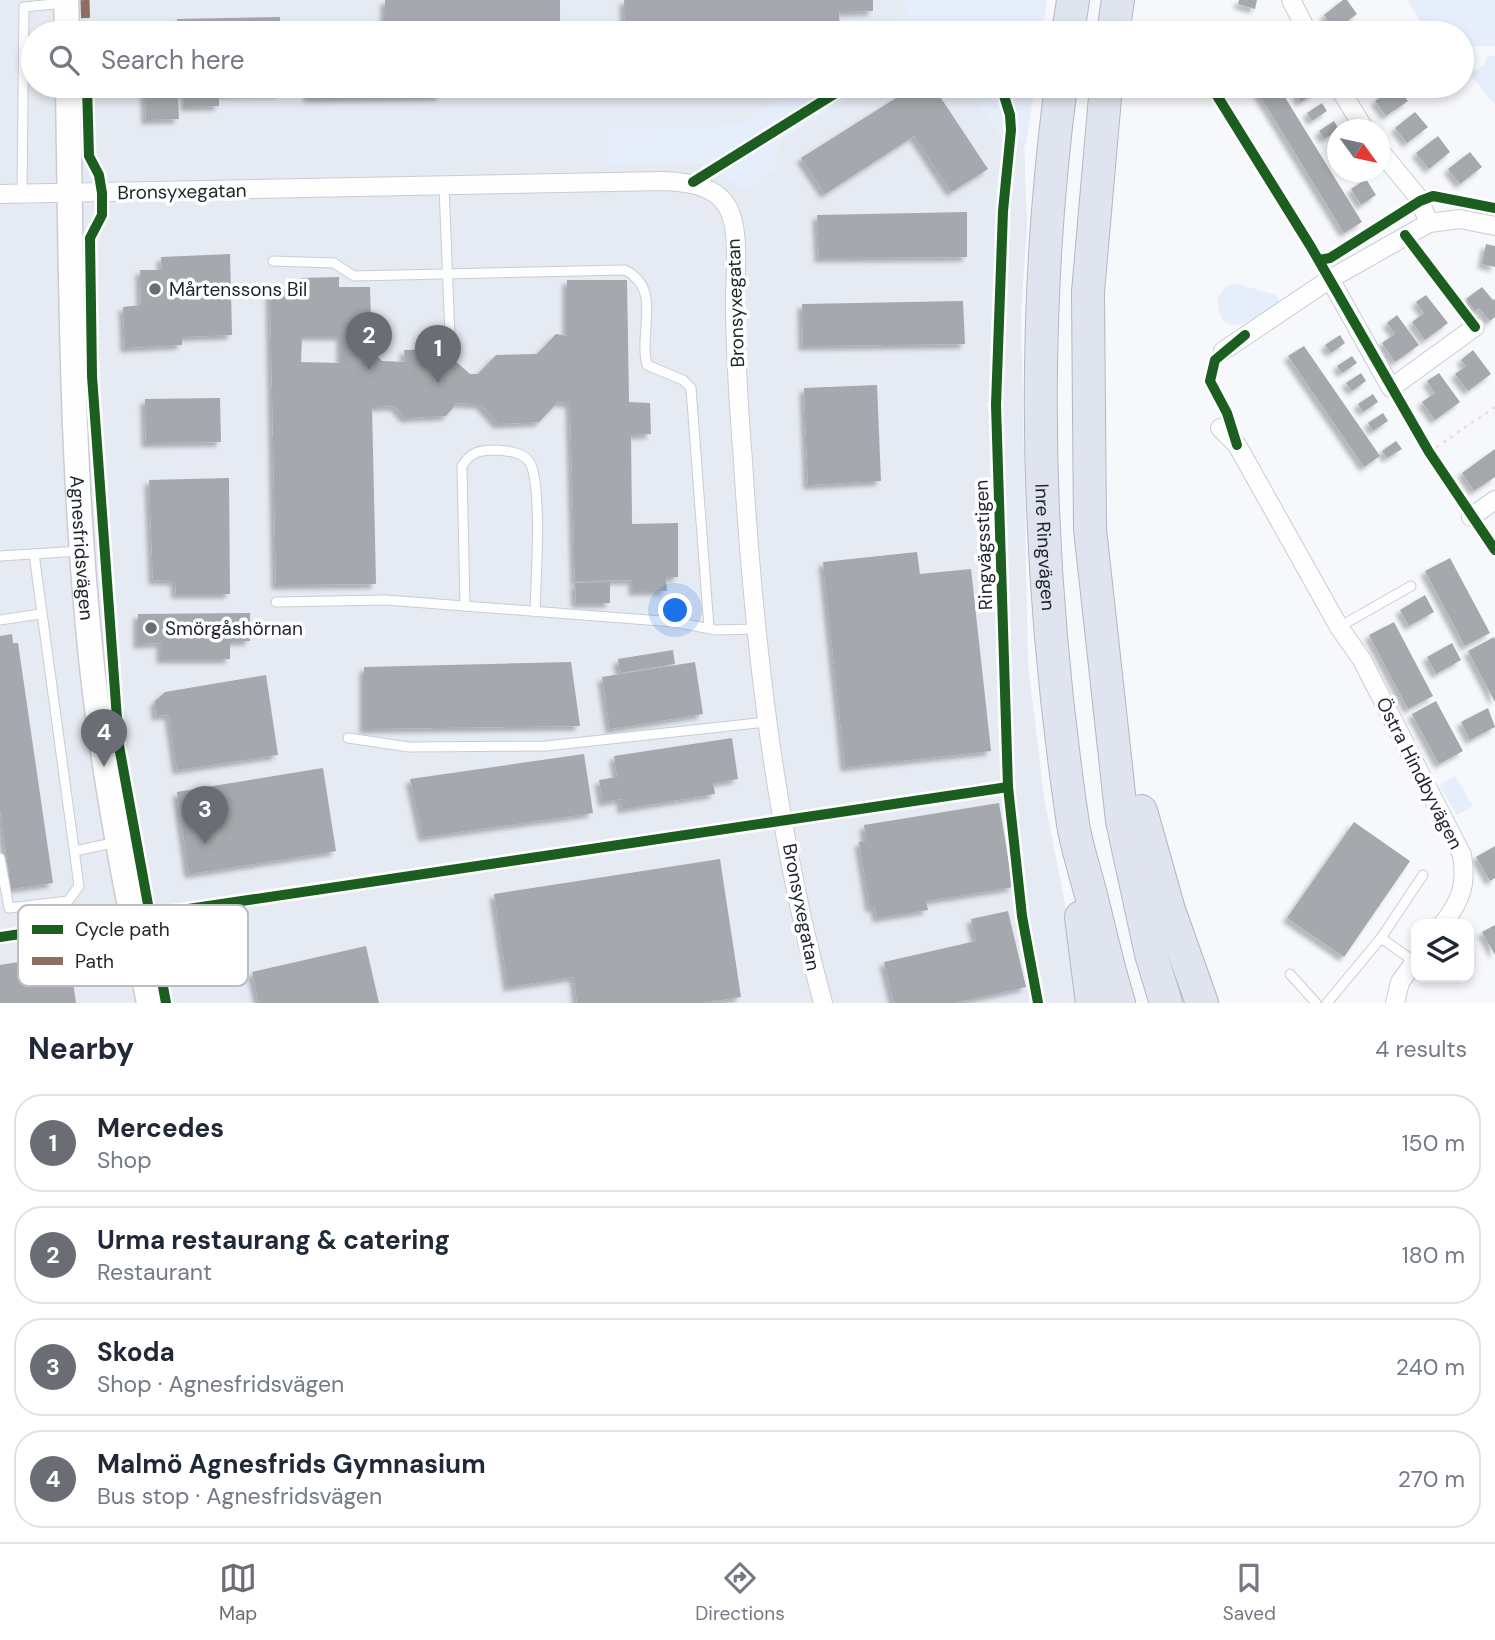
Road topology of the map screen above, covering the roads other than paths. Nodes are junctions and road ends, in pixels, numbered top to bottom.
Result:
1 (1073, 0) edge
2 (1118, 0) edge
3 (1291, 0) edge
4 (66, 1) edge
5 (24, 21) edge
6 (67, 21) edge
7 (1070, 21) edge
8 (1115, 21) edge
9 (1302, 21) edge
10 (23, 98) edge
11 (68, 98) edge
12 (1060, 98) edge
13 (1105, 98) edge
14 (1345, 98) edge
15 (1358, 119) edge
16 (1390, 163) edge
17 (444, 186) junction
18 (0, 194) edge
19 (22, 194) junction
20 (70, 194) junction
21 (1429, 223) junction
22 (1495, 226) edge
23 (273, 261) dead end
24 (447, 273) junction
25 (1330, 279) junction
26 (1475, 327) dead end
27 (450, 336) dead end
28 (1223, 351) dead end
29 (1220, 428) dead end
30 (1495, 500) edge
31 (1471, 517) dead end
32 (82, 551) junction
33 (34, 554) junction
34 (0, 556) edge
35 (1411, 586) dead end
36 (276, 602) dead end
37 (465, 606) junction
38 (535, 612) junction
39 (40, 614) junction
40 (0, 620) edge
41 (1339, 627) junction
42 (709, 628) junction
43 (755, 629) junction
44 (1107, 683) junction
45 (767, 722) junction
46 (348, 738) dead end
47 (1073, 825) junction
48 (117, 842) junction
49 (75, 851) junction
50 (0, 858) edge
51 (1423, 875) dead end
52 (34, 905) edge
53 (130, 905) edge
54 (18, 907) edge
55 (1447, 919) edge
56 (1381, 938) junction
57 (1411, 958) edge
58 (1411, 966) edge
59 (1290, 974) dead end
60 (823, 1003) edge
61 (1092, 1003) edge
62 (1119, 1003) edge
63 (1166, 1003) edge
64 (1202, 1003) edge
65 (1316, 1003) edge
66 (1328, 1003) edge
67 (1395, 1003) edge

1 - 7 highway
2 - 8 highway
3 - 9 street
4 - 5 lane
4 - 6 main road
10 - 19 lane
11 - 20 main road, Agnesfridsvägen
12 - 47 highway, Inre Ringvägen
13 - 44 highway
14 - 15 street
16 - 21 street
17 - 20 street, Bronsyxegatan
17 - 24 lane
17 - 43 street, Bronsyxegatan
18 - 19 street, Bronsyxegatan
19 - 20 street, Bronsyxegatan
20 - 32 main road, Agnesfridsvägen
21 - 22 street
21 - 25 street
23 - 24 lane
24 - 27 lane
24 - 42 lane
25 - 26 street
25 - 28 street
29 - 41 street, Östra Hindbyvägen
30 - 31 street
32 - 33 lane
32 - 48 main road, Agnesfridsvägen
33 - 34 lane
33 - 39 lane
35 - 41 lane
36 - 37 lane
37 - 38 lane
37 - 38 lane
38 - 42 lane
39 - 40 lane
39 - 49 lane
41 - 55 street, Östra Hindbyvägen
42 - 43 lane
43 - 45 street, Bronsyxegatan
44 - 63 highway
44 - 64 highway
45 - 46 lane
45 - 60 street, Bronsyxegatan
47 - 61 highway
47 - 62 highway, Inre Ringvägen
48 - 49 lane
48 - 53 main road, Agnesfridsvägen
49 - 52 lane
50 - 54 lane
51 - 56 lane
56 - 57 lane
56 - 66 lane
58 - 67 street
59 - 65 lane

